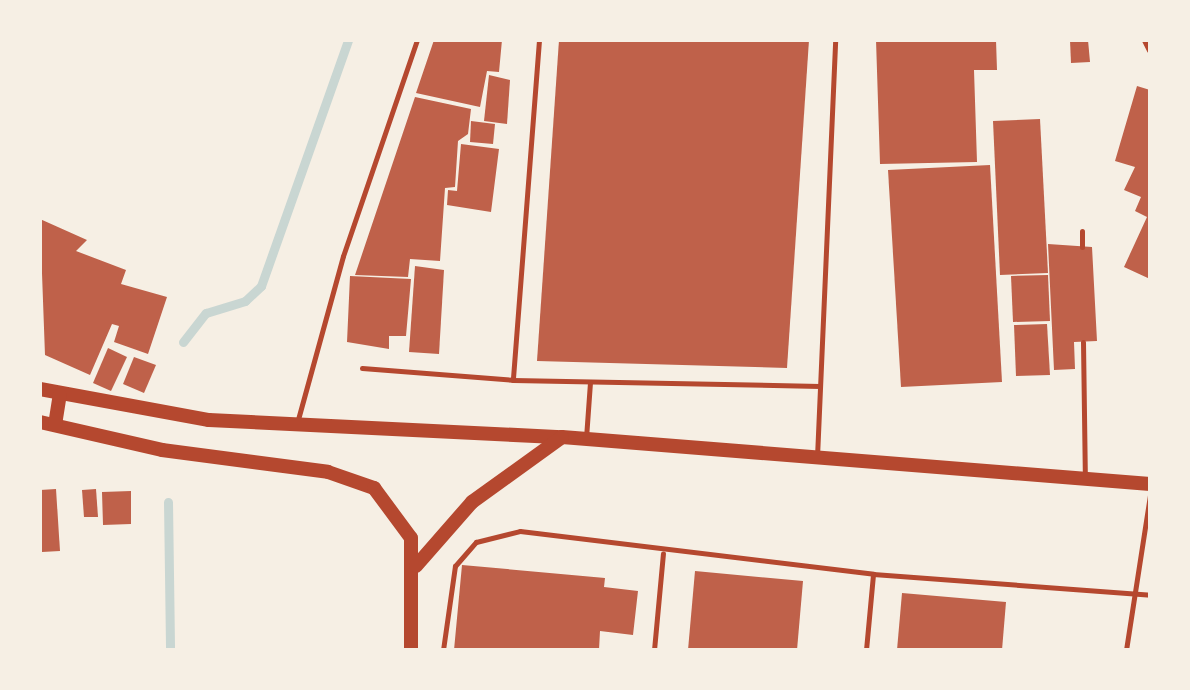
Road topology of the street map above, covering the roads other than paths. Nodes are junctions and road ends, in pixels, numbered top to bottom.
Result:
1 (417, 40) edge
2 (539, 40) edge
3 (835, 40) edge
4 (1144, 40) edge
5 (1150, 50) edge
6 (1082, 231) dead end
7 (1082, 247) dead end
8 (1083, 342) dead end
9 (362, 368) dead end
10 (513, 380) junction
11 (590, 382) junction
12 (820, 386) junction
13 (40, 389) edge
14 (60, 395) junction
15 (48, 424) edge
16 (296, 426) junction
17 (562, 438) junction
18 (586, 440) junction
19 (817, 460) junction
20 (1085, 482) junction
21 (1150, 484) edge
22 (1150, 495) edge
23 (663, 553) junction
24 (415, 566) junction
25 (873, 574) junction
26 (1132, 595) junction
27 (1150, 595) edge
28 (411, 650) edge
29 (443, 650) edge
30 (654, 650) edge
31 (866, 650) edge
32 (1126, 650) edge

1 - 16 lane
2 - 10 lane
3 - 12 lane
4 - 5 street
6 - 7 lane
8 - 20 lane
9 - 10 lane
10 - 11 lane
11 - 12 lane
11 - 18 lane
12 - 19 lane
13 - 14 main road
14 - 15 main road
14 - 16 main road
15 - 24 main road
16 - 17 main road
17 - 18 main road
17 - 24 main road
18 - 19 main road
19 - 20 main road
20 - 21 main road
22 - 26 lane
23 - 25 lane
23 - 29 lane
23 - 30 lane
24 - 28 main road
25 - 26 lane
25 - 31 lane
26 - 27 lane
26 - 32 lane

